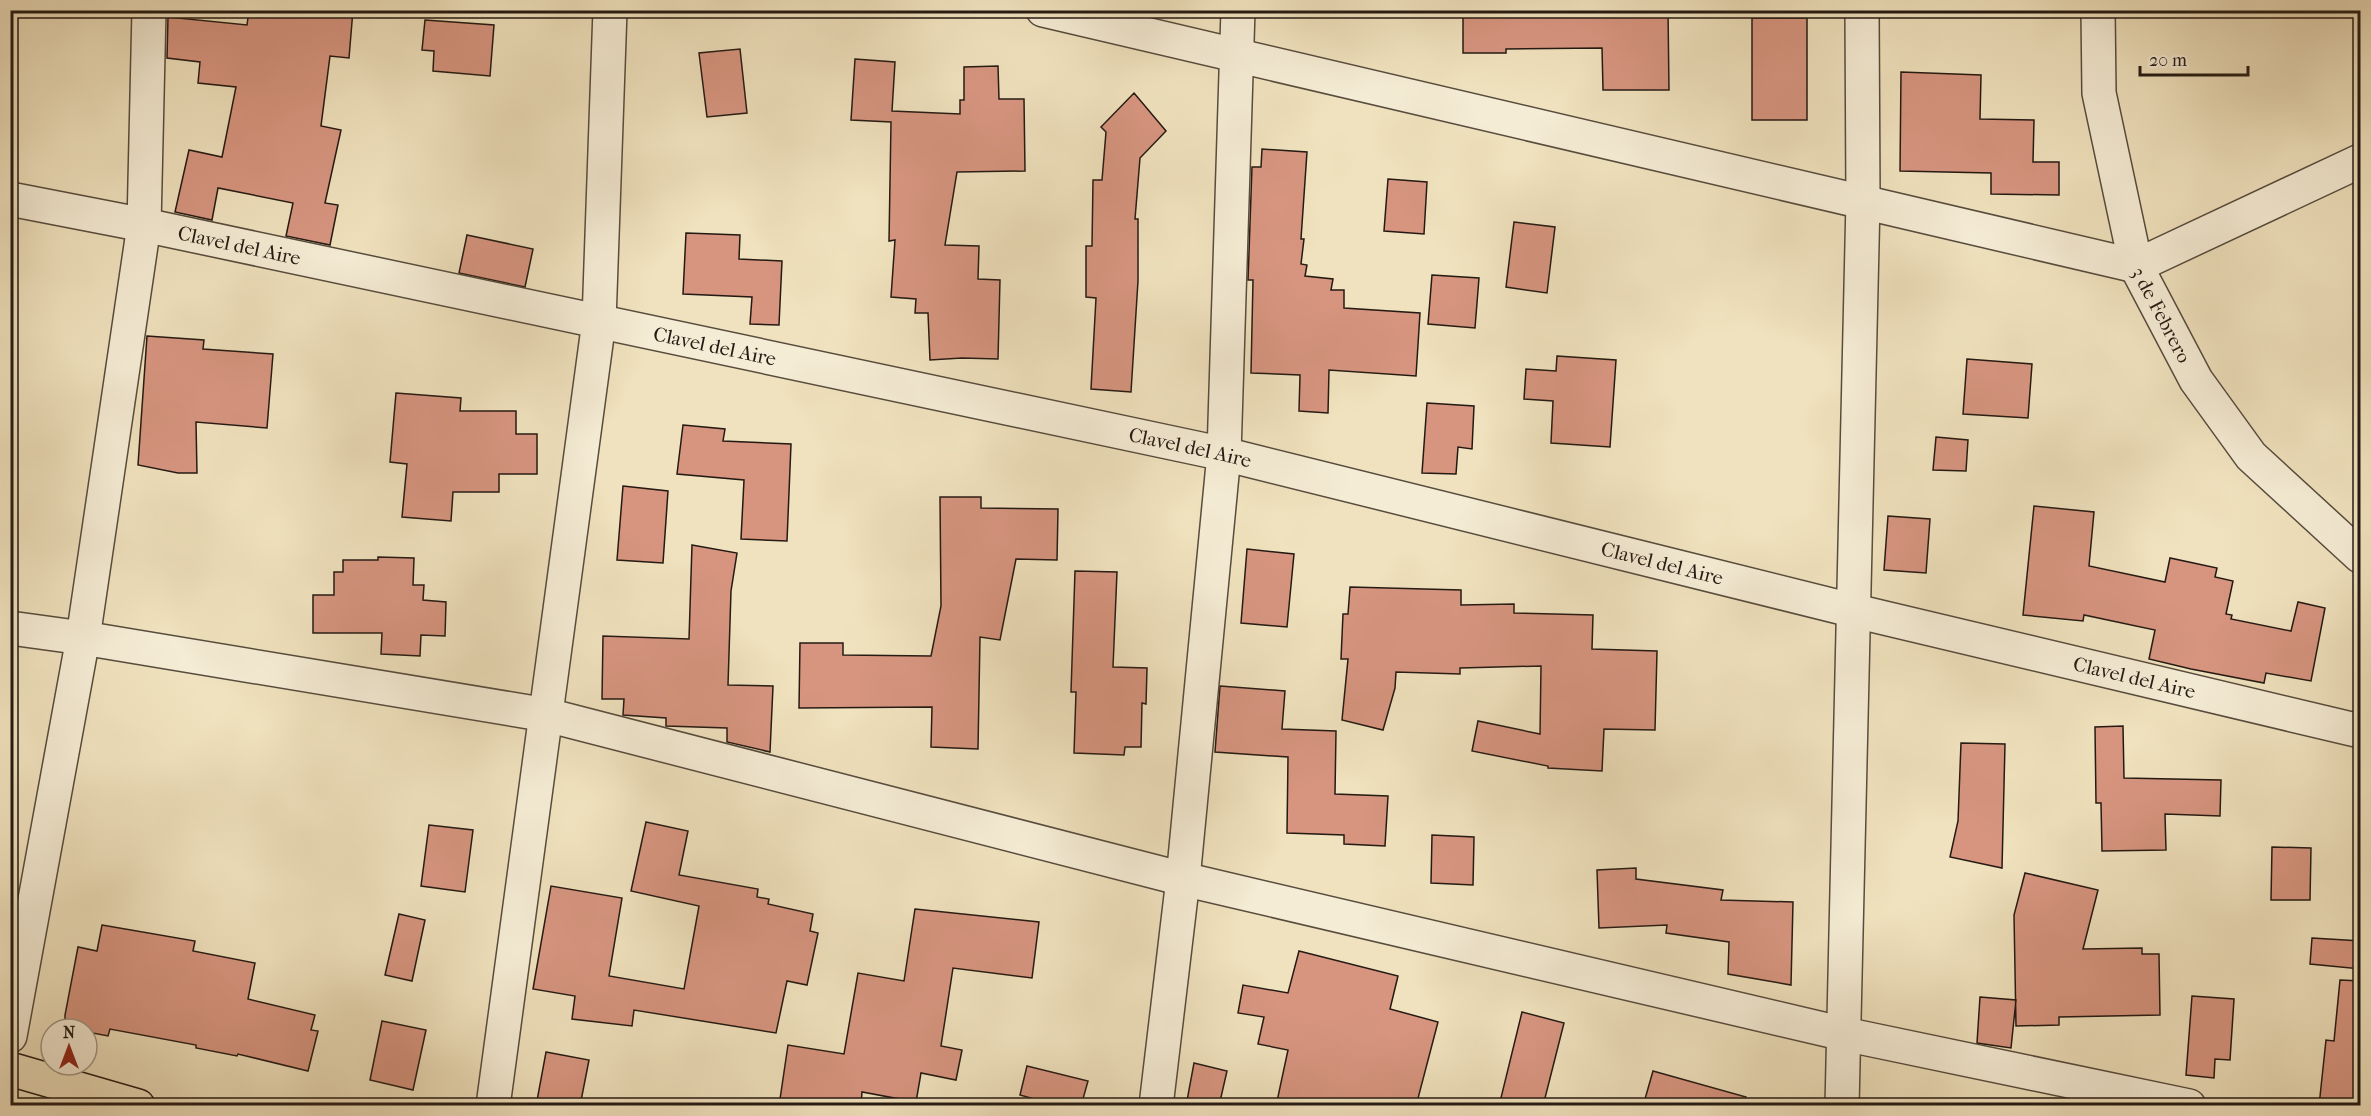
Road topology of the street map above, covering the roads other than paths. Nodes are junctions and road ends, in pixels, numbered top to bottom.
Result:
1 (149, 10) edge
2 (610, 10) edge
3 (1043, 10) edge
4 (1238, 10) edge
5 (1862, 10) edge
6 (2098, 10) edge
7 (1237, 57) junction
8 (2361, 160) edge
9 (10, 200) edge
10 (1863, 201) junction
11 (144, 225) junction
12 (2136, 266) junction
13 (599, 321) junction
14 (1224, 454) junction
15 (2361, 556) edge
16 (1855, 610) junction
17 (10, 628) edge
18 (83, 638) junction
19 (547, 715) junction
20 (2361, 731) edge
21 (1183, 879) junction
22 (1844, 1034) junction
23 (10, 1036) edge
24 (10, 1069) edge
25 (138, 1106) edge
26 (493, 1106) edge
27 (1156, 1106) edge
28 (1842, 1106) edge
29 (2189, 1106) edge

1 - 11 street
2 - 13 street
3 - 7 street
4 - 7 street
5 - 10 street
6 - 12 street, 3 de Febrero
7 - 10 street
7 - 14 street
8 - 12 street
9 - 11 street, Clavel del Aire
10 - 12 street
10 - 16 street
11 - 13 street, Clavel del Aire
11 - 18 street
12 - 15 street, 3 de Febrero
13 - 14 street, Clavel del Aire
13 - 19 street
14 - 16 street, Clavel del Aire
14 - 21 street
16 - 20 street, Clavel del Aire
16 - 22 street
17 - 18 street
18 - 19 street
18 - 23 street
19 - 21 street
19 - 26 street
21 - 22 street
21 - 27 street
22 - 28 street
22 - 29 street
24 - 25 main road

